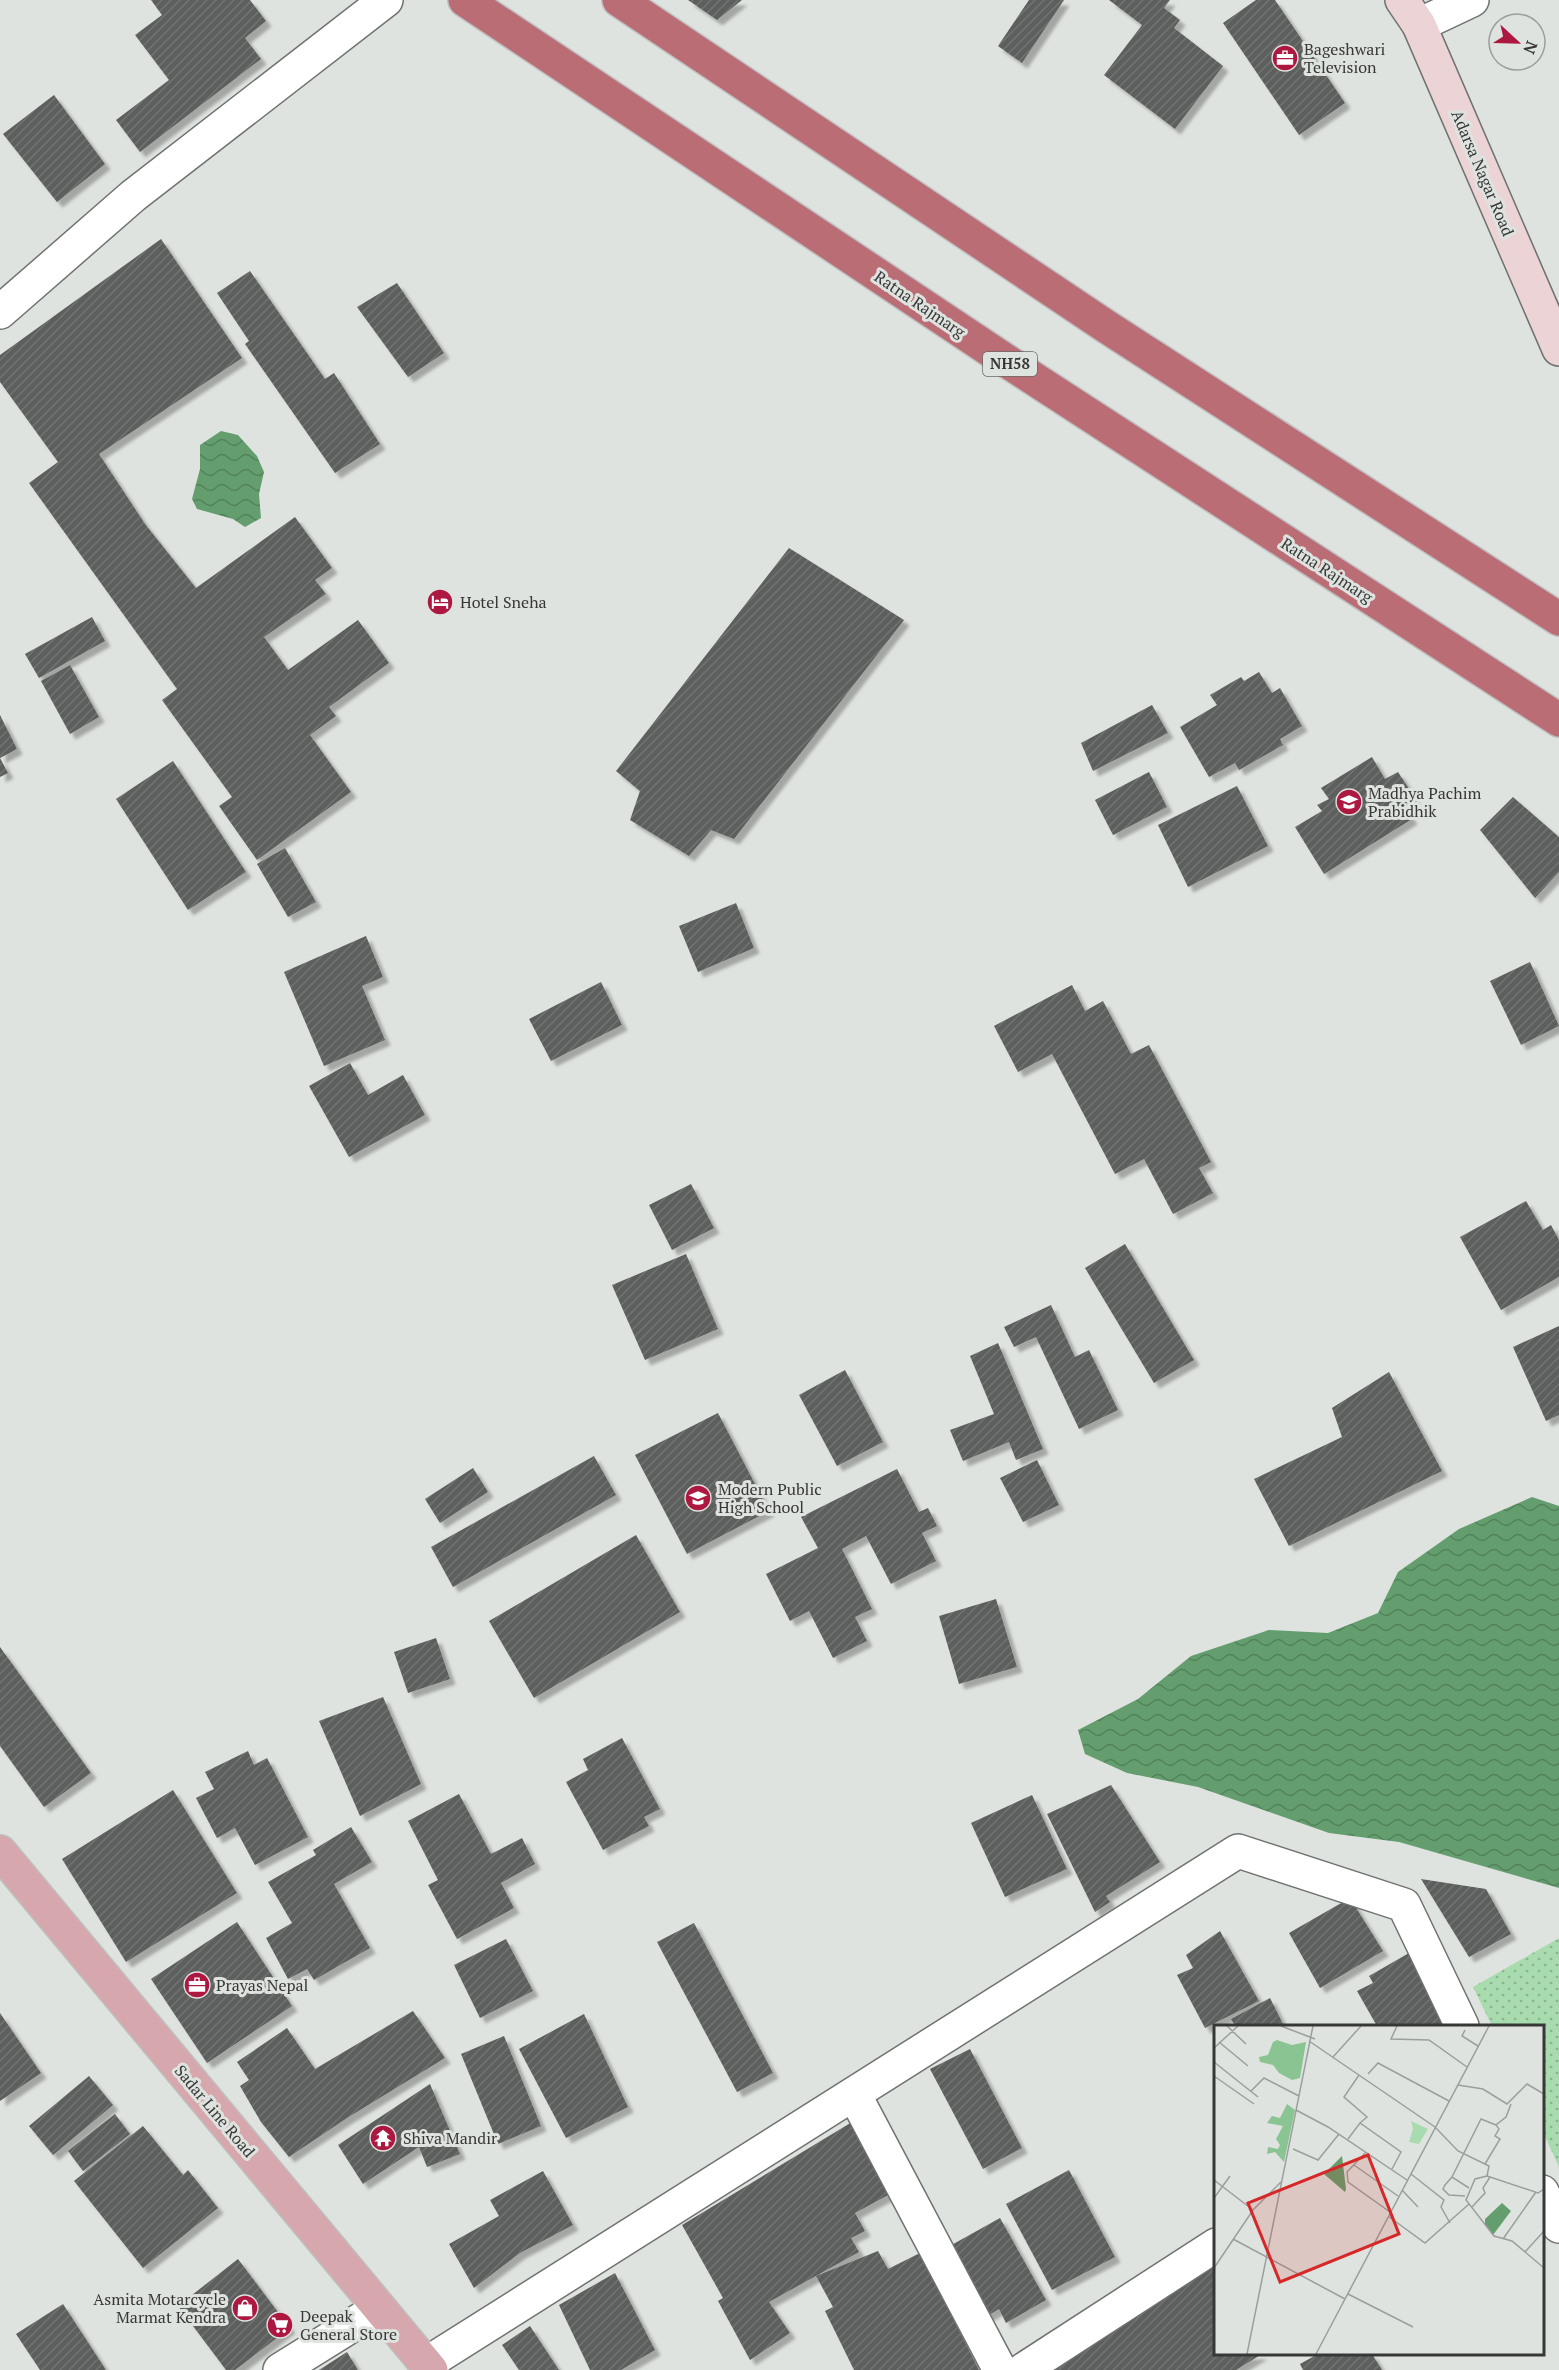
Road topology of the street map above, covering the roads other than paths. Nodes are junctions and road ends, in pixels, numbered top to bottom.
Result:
1 (386, 0) edge
2 (465, 0) edge
3 (619, 0) edge
4 (1472, 0) edge
5 (1411, 13) edge
6 (0, 312) edge
7 (1559, 349) edge
8 (1559, 619) edge
9 (1559, 720) edge
10 (0, 1852) edge
11 (1462, 2025) edge
12 (854, 2094) junction
13 (1544, 2196) edge
14 (1559, 2226) edge
15 (1214, 2246) edge
16 (378, 2308) junction
17 (428, 2367) edge
18 (280, 2370) edge
19 (1000, 2370) edge
20 (1023, 2370) edge

1 - 6 street
2 - 9 highway, Ratna Rajmarg / NH58
3 - 8 highway
4 - 5 street
5 - 7 street, Adarsa Nagar Road
10 - 16 main road, Sadar Line Road
11 - 12 street
12 - 17 street
12 - 19 street
13 - 14 street
15 - 20 street
16 - 17 main road, Sadar Line Road
16 - 18 street

